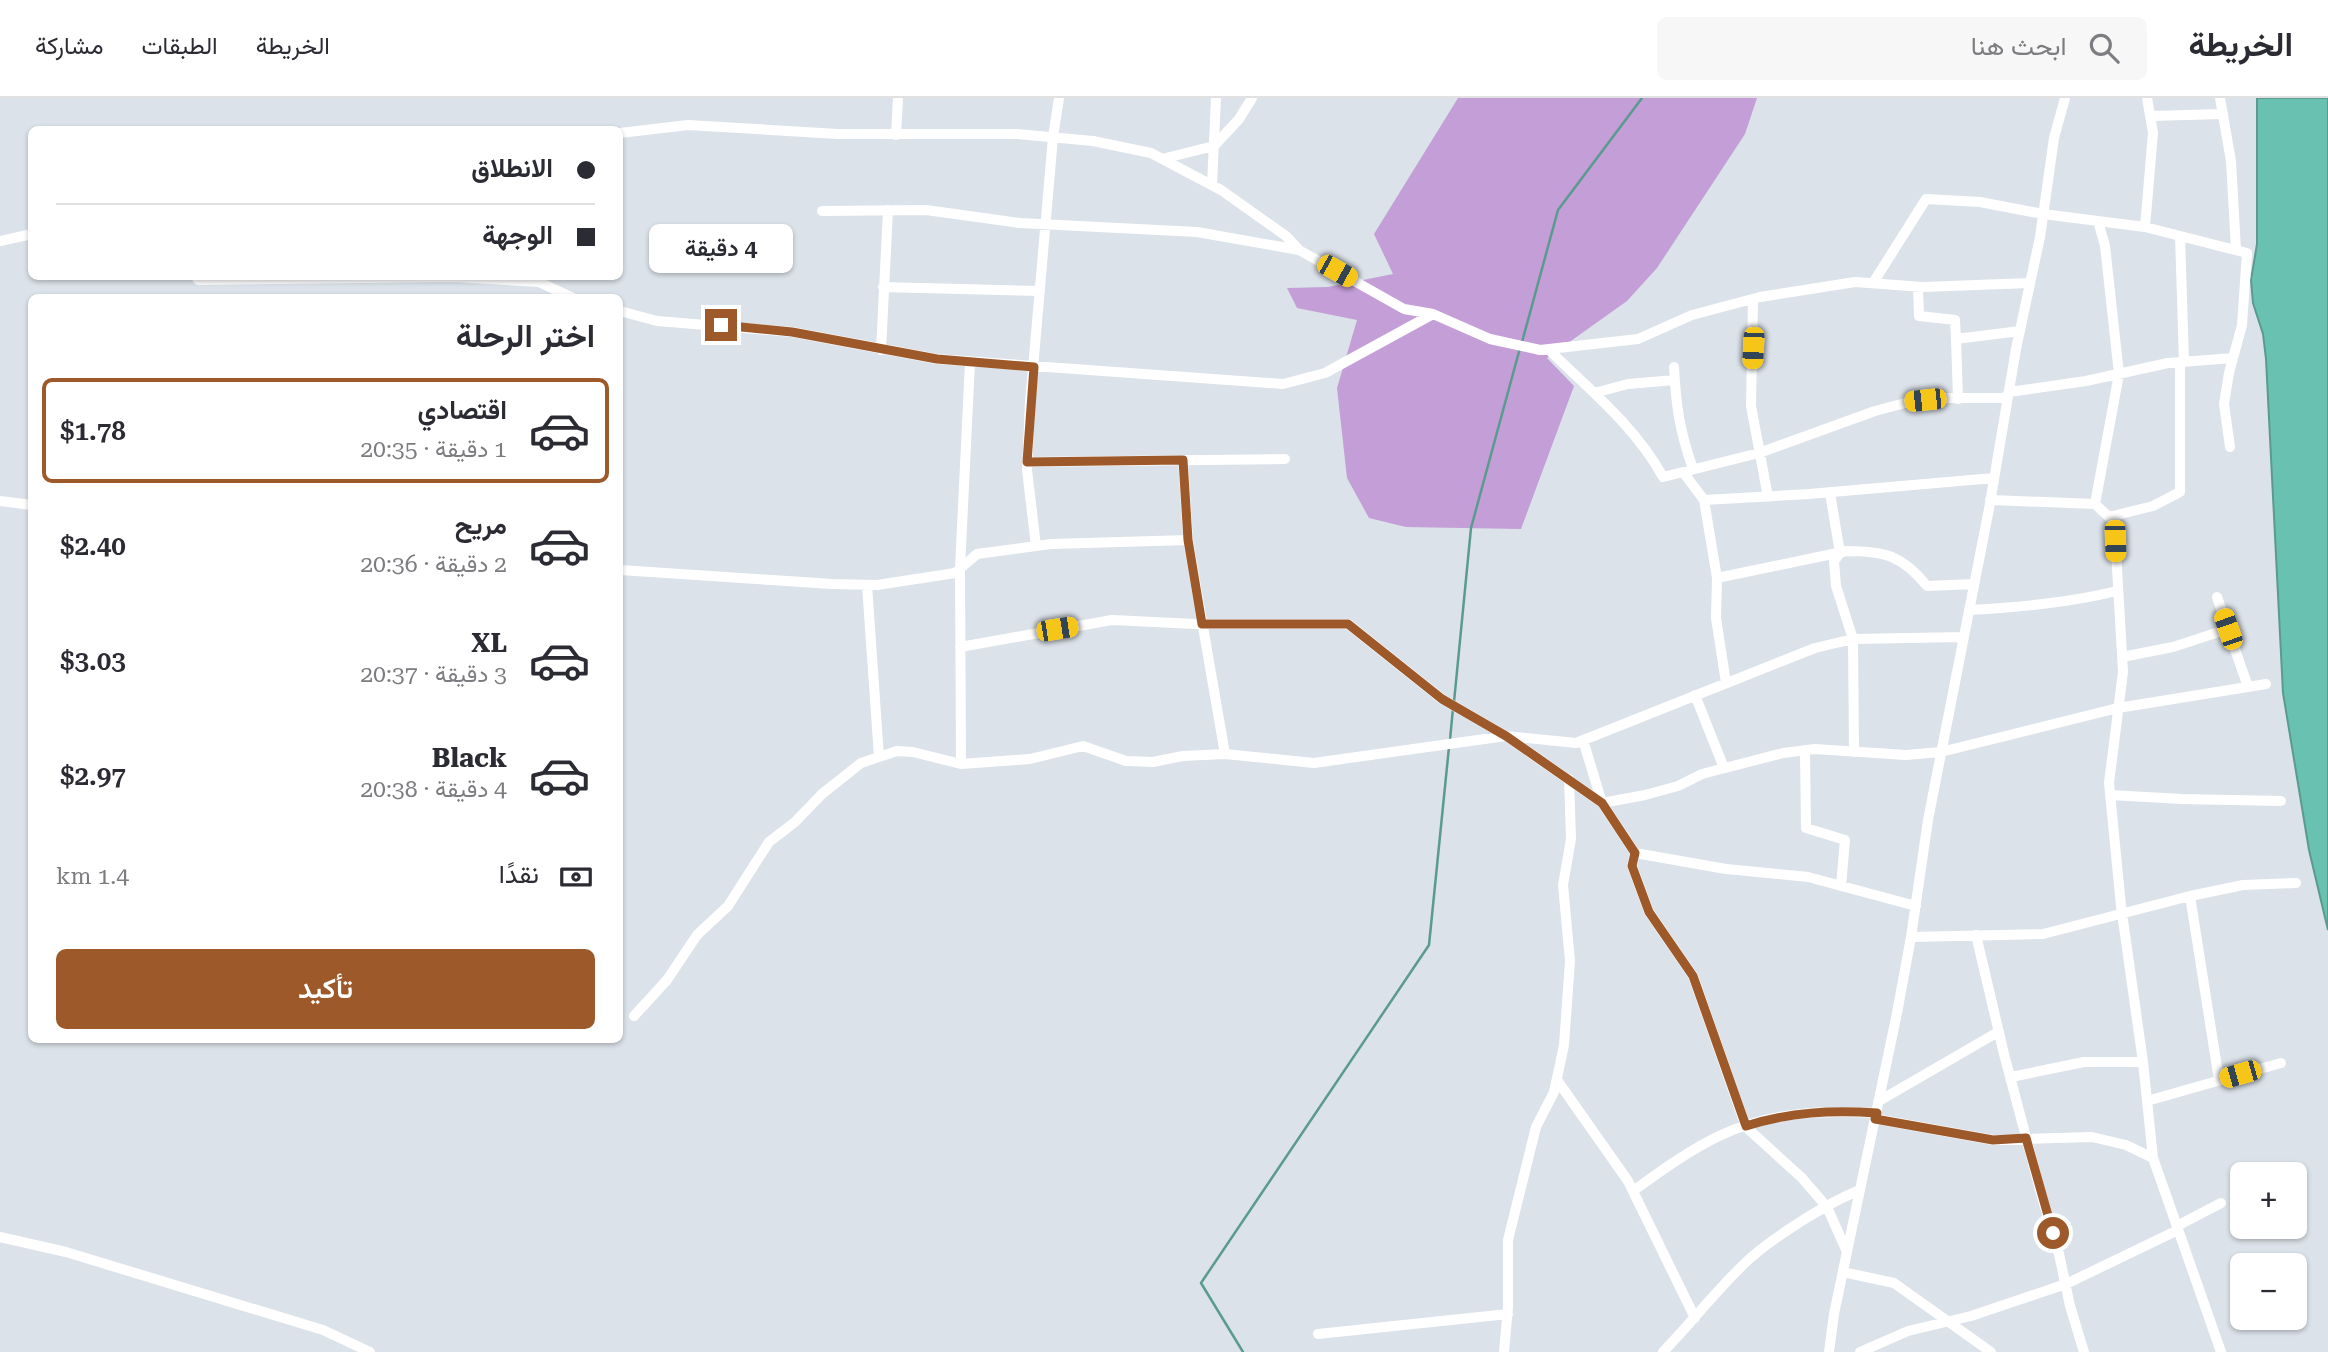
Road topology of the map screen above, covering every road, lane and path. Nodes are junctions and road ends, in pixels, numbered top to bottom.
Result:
1 (898, 98) edge
2 (1059, 98) edge
3 (1216, 98) edge
4 (1252, 98) edge
5 (2065, 98) edge
6 (2147, 98) edge
7 (2220, 98) edge
8 (2223, 114) junction
9 (2150, 116) junction
10 (623, 133) edge
11 (896, 135) junction
12 (1053, 137) junction
13 (1214, 146) junction
14 (1162, 159) junction
15 (1212, 185) junction
16 (888, 210) junction
17 (822, 211) dead end
18 (2043, 214) junction
19 (2098, 221) junction
20 (1046, 224) junction
21 (2145, 227) junction
22 (28, 235) edge
23 (2180, 236) junction
24 (0, 241) edge
25 (1298, 250) junction
26 (2236, 250) junction
27 (505, 280) edge
28 (2030, 283) junction
29 (1873, 284) junction
30 (883, 287) junction
31 (1918, 287) junction
32 (1040, 291) junction
33 (564, 294) edge
34 (1753, 299) junction
35 (623, 312) edge
36 (1433, 314) junction
37 (2020, 331) junction
38 (1956, 339) junction
39 (1548, 349) junction
40 (881, 350) junction
41 (2233, 358) junction
42 (970, 362) junction
43 (2182, 362) junction
44 (1034, 367) junction
45 (1674, 367) dead end
46 (2119, 374) junction
47 (1675, 380) junction
48 (2009, 392) junction
49 (1594, 393) junction
50 (1958, 398) junction
51 (2230, 447) dead end
52 (1759, 453) junction
53 (1285, 459) dead end
54 (1183, 460) junction
55 (1027, 462) junction
56 (1688, 471) junction
57 (1994, 478) junction
58 (1830, 492) junction
59 (1768, 497) junction
60 (1704, 499) junction
61 (1990, 500) junction
62 (0, 501) edge
63 (28, 504) edge
64 (2095, 504) junction
65 (2114, 516) junction
66 (1188, 540) junction
67 (1036, 547) junction
68 (1840, 553) junction
69 (960, 568) junction
70 (623, 570) edge
71 (1717, 578) junction
72 (1974, 584) junction
73 (867, 585) junction
74 (2117, 591) junction
75 (2217, 597) dead end
76 (1969, 610) junction
77 (1202, 624) junction
78 (2228, 629) junction
79 (1963, 637) junction
80 (1853, 639) junction
81 (960, 648) junction
82 (2122, 657) junction
83 (1726, 683) junction
84 (2266, 684) dead end
85 (2248, 687) junction
86 (1695, 695) junction
87 (2118, 708) junction
88 (1506, 736) junction
89 (1583, 740) junction
90 (1805, 751) junction
91 (1854, 752) junction
92 (1941, 752) junction
93 (1225, 754) junction
94 (879, 757) junction
95 (961, 764) junction
96 (1724, 768) junction
97 (1569, 779) junction
98 (2110, 795) junction
99 (2281, 801) dead end
100 (1602, 803) junction
101 (1635, 853) junction
102 (2296, 883) dead end
103 (1840, 886) junction
104 (2190, 896) junction
105 (1916, 906) junction
106 (2123, 914) junction
107 (1976, 935) junction
108 (1911, 937) junction
109 (634, 1016) dead end
110 (1998, 1032) junction
111 (2143, 1062) junction
112 (2281, 1063) dead end
113 (2011, 1077) junction
114 (1557, 1080) junction
115 (2219, 1080) junction
116 (1879, 1101) junction
117 (2147, 1101) junction
118 (1876, 1116) junction
119 (1746, 1126) junction
120 (2026, 1138) junction
121 (2153, 1158) junction
122 (1860, 1190) junction
123 (1633, 1191) junction
124 (2221, 1203) dead end
125 (1827, 1207) junction
126 (2177, 1228) junction
127 (0, 1237) edge
128 (1847, 1252) junction
129 (1843, 1272) junction
130 (2066, 1284) junction
131 (1507, 1314) junction
132 (1696, 1318) junction
133 (1946, 1322) junction
134 (1318, 1335) dead end
135 (370, 1352) edge
136 (1504, 1352) edge
137 (1663, 1352) edge
138 (1829, 1352) edge
139 (1860, 1352) edge
140 (1991, 1352) edge
141 (2084, 1352) edge
142 (2221, 1352) edge

1 - 11 street
2 - 12 street
3 - 13 street
4 - 13 street
5 - 18 street
6 - 9 street
7 - 8 street
8 - 9 street
8 - 26 street
9 - 21 street
10 - 11 street
11 - 12 street
12 - 14 street
12 - 20 street
13 - 14 street
13 - 15 street
14 - 15 street
15 - 25 street
16 - 17 street
16 - 20 street
16 - 30 street
18 - 19 street
18 - 28 street
18 - 29 street
19 - 21 street
19 - 46 street
20 - 25 street
20 - 32 street
21 - 23 street
22 - 24 street
23 - 26 street
23 - 43 street
25 - 36 street
26 - 41 street
27 - 33 street
28 - 31 street
28 - 37 street
29 - 31 street
29 - 34 street
30 - 32 street
30 - 40 street
31 - 38 street
32 - 44 street
34 - 39 street
34 - 52 street
35 - 40 street
36 - 39 street
36 - 44 street
37 - 38 street
37 - 48 street
38 - 50 street
39 - 49 street
40 - 42 street
41 - 43 street
41 - 51 street
42 - 44 street
42 - 69 street
43 - 46 street
43 - 65 street
44 - 55 street
45 - 47 street
46 - 48 street
46 - 64 street
47 - 49 street
47 - 56 street
48 - 50 street
48 - 57 street
49 - 56 street
50 - 52 street
52 - 56 street
52 - 59 street
53 - 54 street
54 - 55 street
54 - 66 street
55 - 67 street
56 - 60 street
57 - 58 street
57 - 61 street
58 - 59 street
58 - 68 street
59 - 60 street
60 - 71 street
61 - 64 street
61 - 72 street
62 - 63 street
64 - 65 street
65 - 74 street
66 - 67 street
66 - 77 street
67 - 69 street
68 - 71 street
68 - 72 street
68 - 80 street
69 - 73 street
69 - 81 street
70 - 73 street
71 - 83 street
72 - 76 street
73 - 94 street
74 - 76 street
74 - 82 street
75 - 78 street
76 - 79 street
77 - 81 street
77 - 88 street
77 - 93 street
78 - 82 street
78 - 85 street
79 - 80 street
79 - 92 street
80 - 83 street
80 - 91 street
81 - 95 street
82 - 87 street
83 - 86 street
84 - 85 street
85 - 87 street
86 - 89 street
86 - 96 street
87 - 92 street
87 - 98 street
88 - 89 street
88 - 93 street
88 - 97 street
89 - 100 street
90 - 91 street
90 - 96 street
90 - 103 street
91 - 92 street
92 - 105 street
93 - 95 street
94 - 95 street
94 - 109 street
96 - 100 street
97 - 100 street
97 - 114 street
98 - 99 street
98 - 106 street
100 - 101 street
101 - 103 street
101 - 119 street
102 - 104 street
103 - 105 street
104 - 106 street
104 - 115 street
105 - 108 street
106 - 107 street
106 - 111 street
107 - 108 street
107 - 110 street
108 - 116 street
110 - 113 street
110 - 116 street
111 - 113 street
111 - 117 street
112 - 115 street
113 - 120 street
114 - 123 street
114 - 131 street
115 - 117 street
116 - 118 street
117 - 121 street
118 - 119 street
118 - 120 street
118 - 122 street
119 - 123 street
119 - 125 street
120 - 121 street
120 - 130 street
121 - 126 street
122 - 125 street
122 - 128 street
123 - 132 street
124 - 126 street
125 - 128 street
125 - 132 street
126 - 130 street
126 - 142 street
127 - 135 street
128 - 129 street
129 - 133 street
129 - 138 street
130 - 133 street
130 - 141 street
131 - 134 street
131 - 136 street
132 - 137 street
133 - 139 street
133 - 140 street

